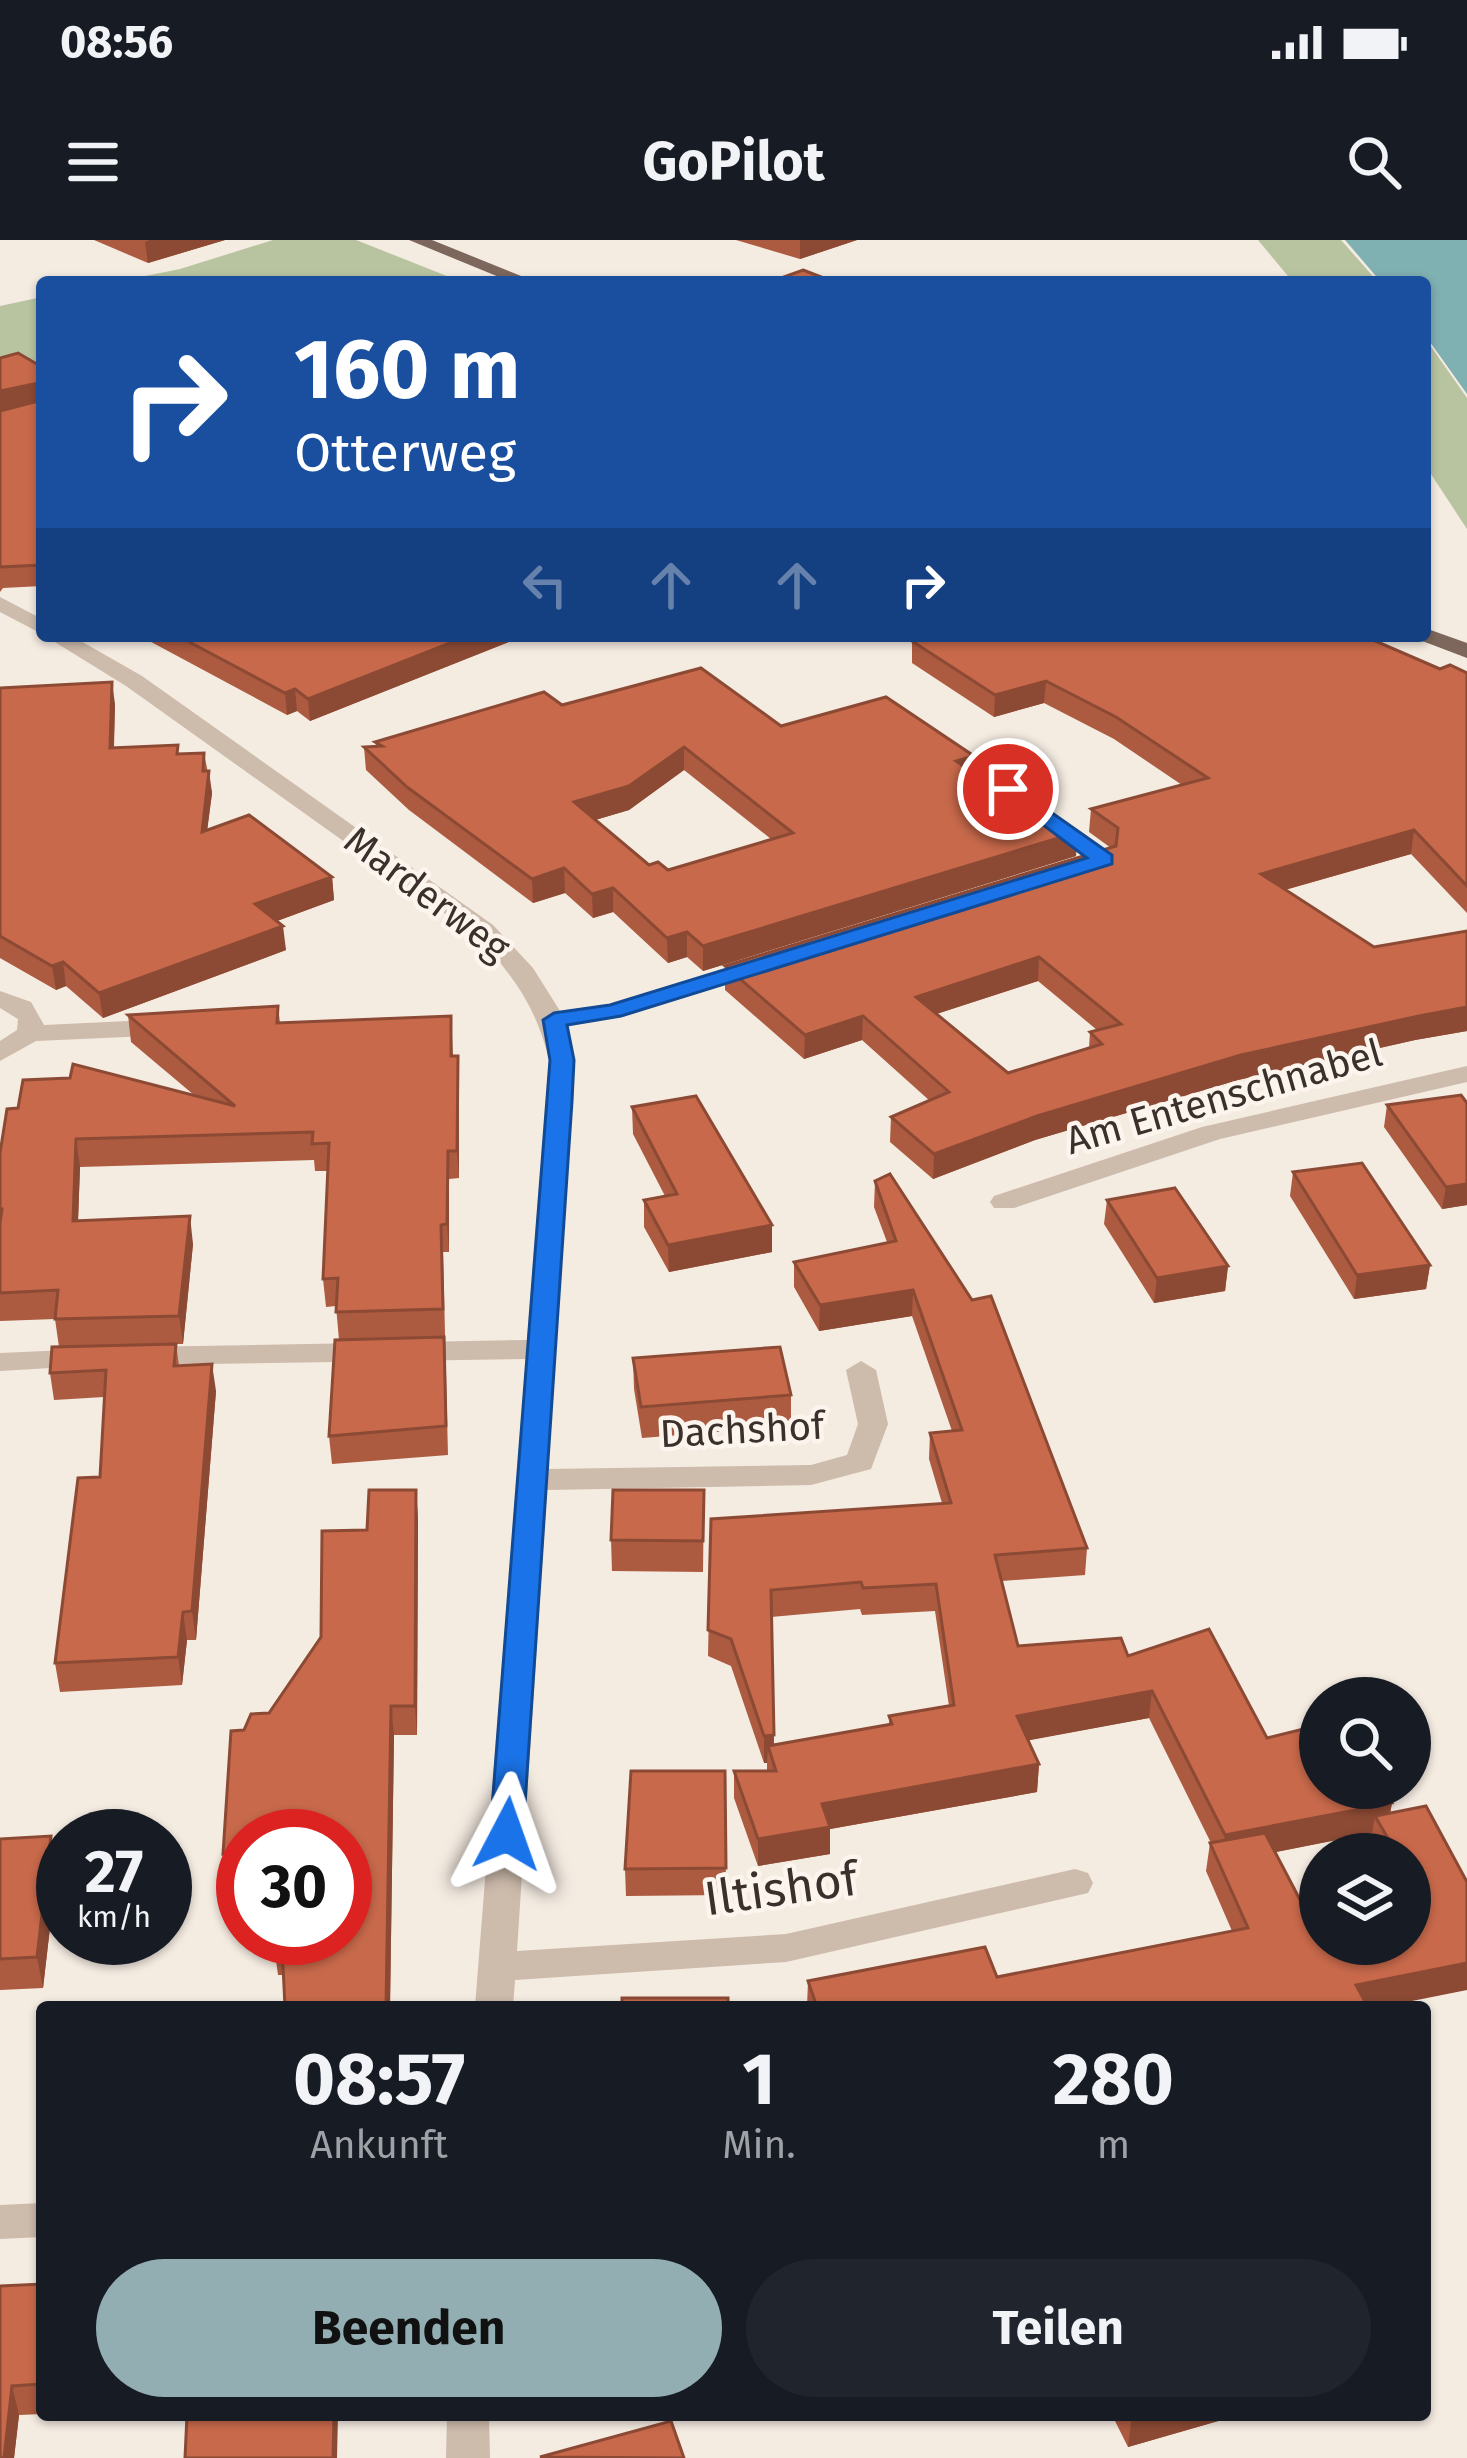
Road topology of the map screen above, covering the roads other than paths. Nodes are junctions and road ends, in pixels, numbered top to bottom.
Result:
1 (417, 240) edge
2 (511, 276) edge
3 (0, 603) edge
4 (36, 624) edge
5 (1431, 636) edge
6 (66, 642) edge
7 (1467, 651) edge
8 (976, 765) edge
9 (1059, 874) edge
10 (789, 958) edge
11 (0, 999) edge
12 (554, 1020) junction
13 (191, 1027) edge
14 (30, 1033) junction
15 (0, 1053) edge
16 (1467, 1074) edge
17 (1004, 1202) dead end
18 (543, 1349) junction
19 (0, 1363) edge
20 (861, 1370) dead end
21 (532, 1480) junction
22 (1075, 1882) dead end
23 (497, 1967) junction
24 (494, 2001) edge
25 (36, 2220) edge
26 (0, 2222) edge
27 (468, 2421) edge
28 (468, 2458) edge

1 - 2 main road
3 - 4 street
5 - 7 main road
6 - 12 street, Marderweg
8 - 9 street
10 - 12 street
11 - 14 street
12 - 18 street, Marderweg
13 - 14 street
14 - 15 street
16 - 17 street, Am Entenschnabel
18 - 19 street
18 - 21 street, Marderweg
20 - 21 street, Dachshof
21 - 23 street, Marderweg
22 - 23 street, Iltishof
23 - 24 street, Marderweg
25 - 26 street
27 - 28 street

